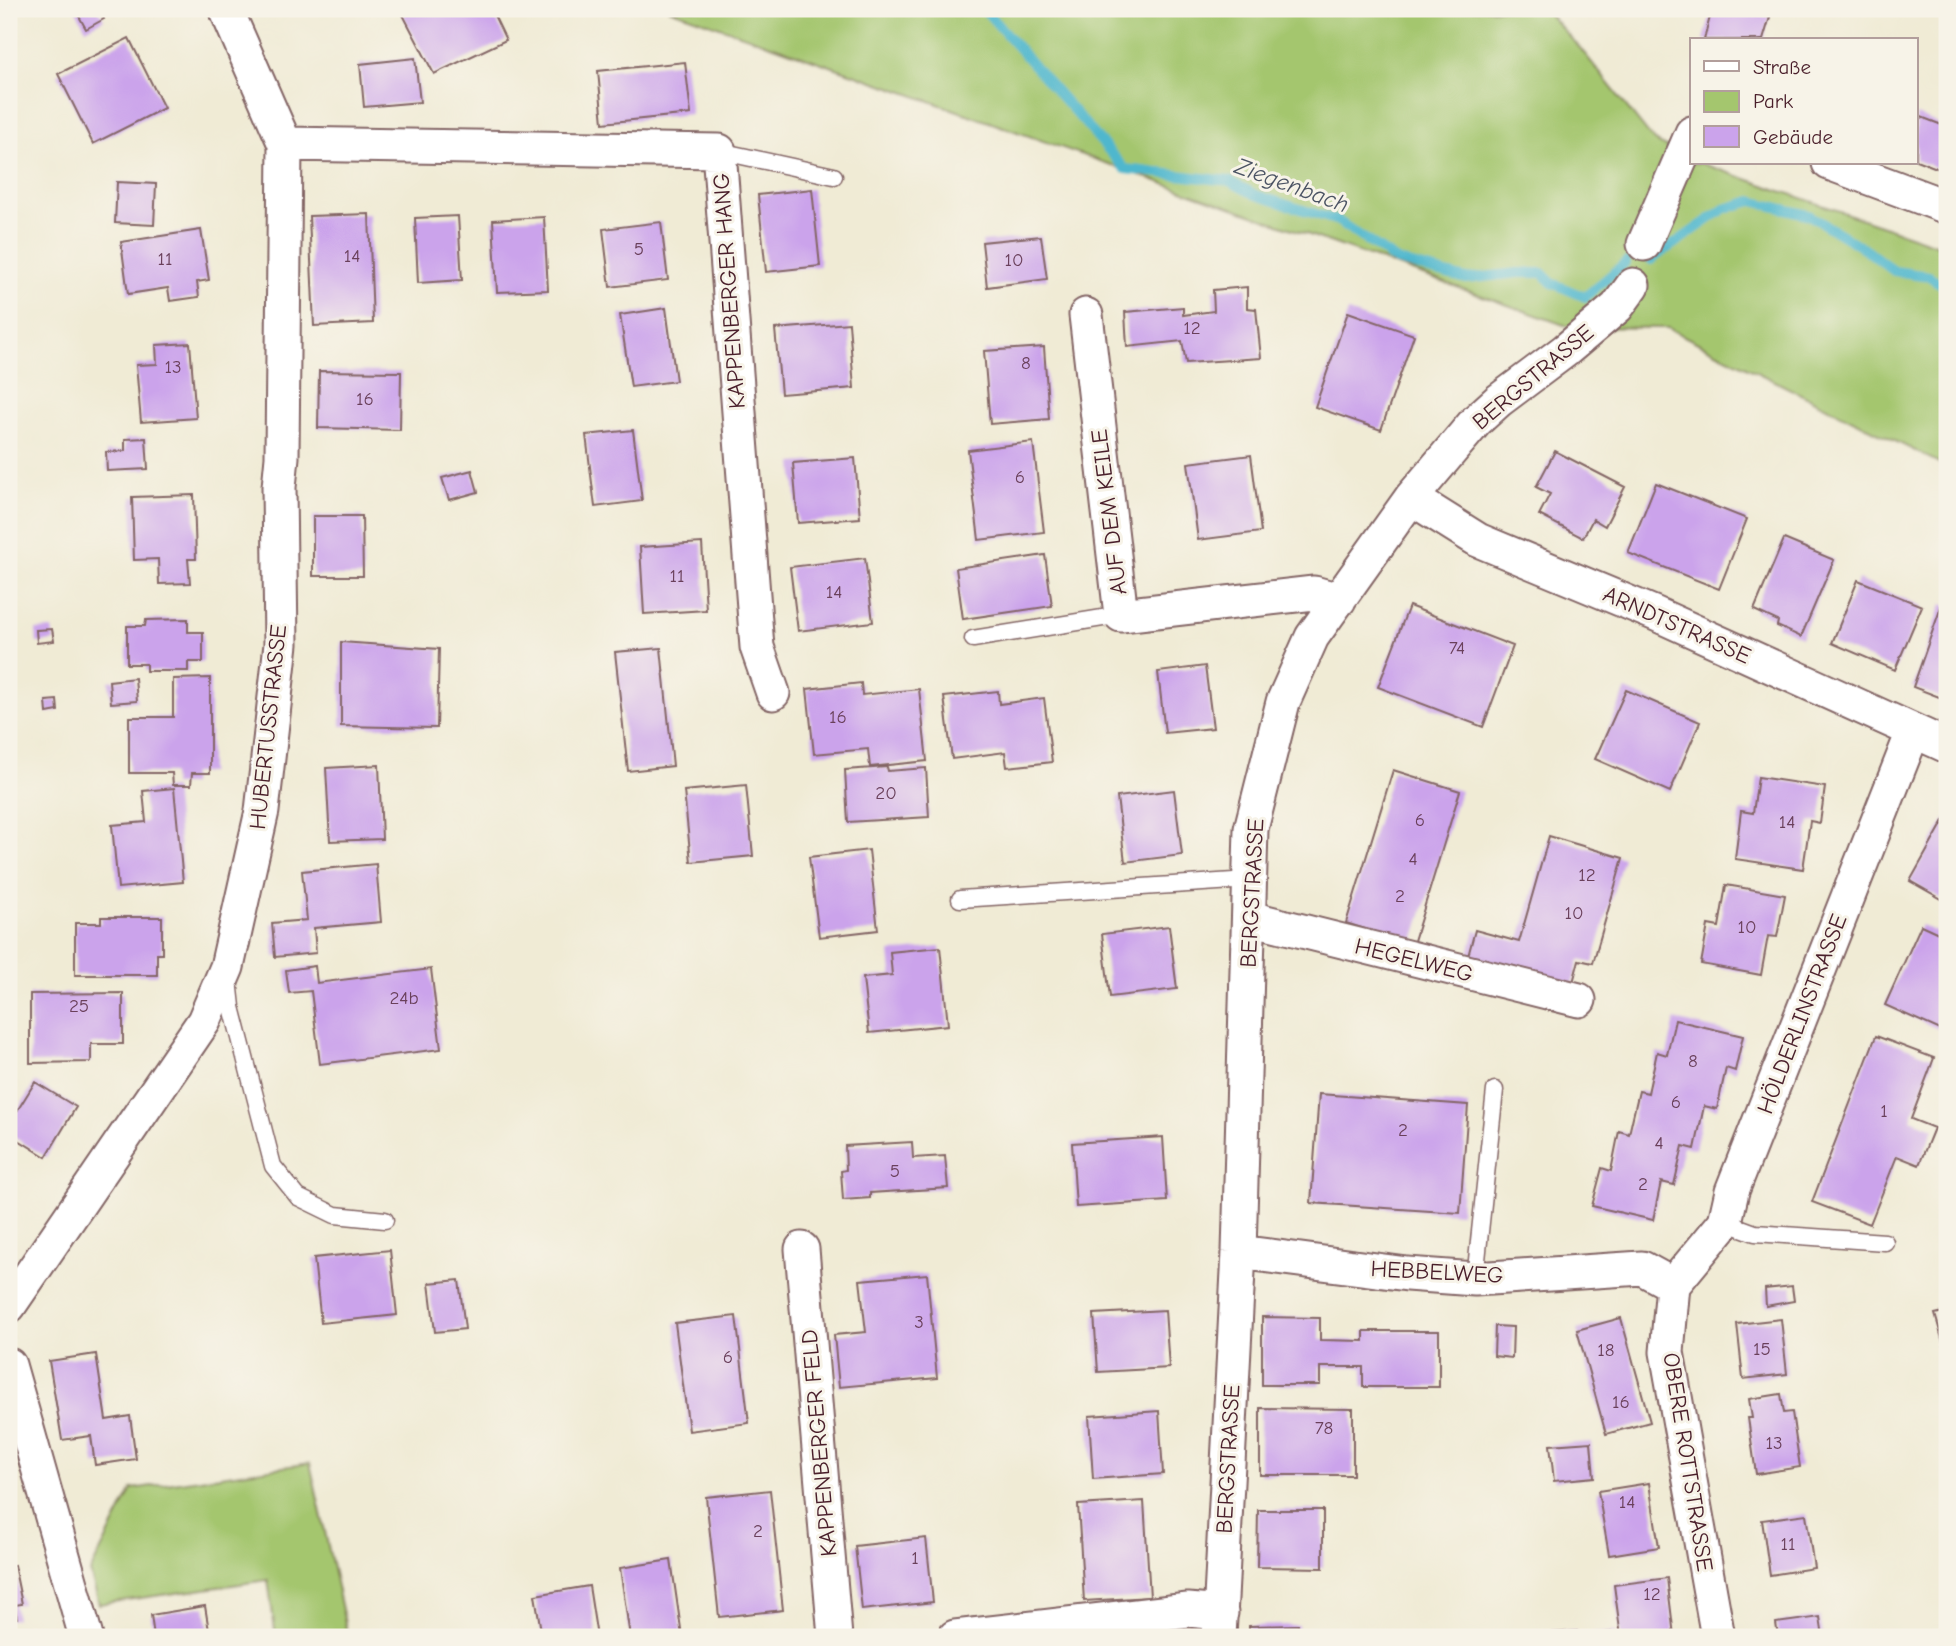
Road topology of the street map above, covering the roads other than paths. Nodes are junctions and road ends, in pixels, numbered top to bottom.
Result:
1 (226, 9) edge
2 (1690, 137) edge
3 (285, 145) junction
4 (719, 151) junction
5 (1832, 164) edge
6 (834, 176) dead end
7 (1947, 207) edge
8 (1644, 244) dead end
9 (1633, 285) dead end
10 (1086, 315) dead end
11 (1411, 498) junction
12 (1339, 600) junction
13 (1121, 615) junction
14 (973, 639) dead end
15 (773, 693) dead end
16 (1913, 732) junction
17 (1947, 747) edge
18 (1249, 880) junction
19 (960, 899) dead end
20 (1250, 918) junction
21 (227, 967) junction
22 (1578, 1000) dead end
23 (1495, 1090) dead end
24 (386, 1220) dead end
25 (1725, 1222) junction
26 (1885, 1242) dead end
27 (802, 1249) dead end
28 (1239, 1252) junction
29 (1475, 1279) junction
30 (1673, 1285) junction
31 (9, 1306) edge
32 (9, 1365) edge
33 (1220, 1625) edge
34 (86, 1637) edge
35 (835, 1637) edge
36 (955, 1637) edge
37 (1718, 1637) edge

1 - 3 street, HUBERTUSSTRASSE
2 - 8 street
3 - 4 street, KAPPENBERGER HANG
3 - 21 street, HUBERTUSSTRASSE
4 - 6 lane
4 - 15 street, KAPPENBERGER HANG
5 - 7 street
9 - 11 street, BERGSTRASSE
10 - 13 street, AUF DEM KEILE
11 - 12 street, BERGSTRASSE
11 - 16 street, ARNDTSTRASSE
12 - 13 street, AUF DEM KEILE
12 - 18 street, BERGSTRASSE
13 - 14 lane
16 - 17 street, ARNDTSTRASSE
16 - 25 street, HÖLDERLINSTRASSE
18 - 19 lane
18 - 20 street, BERGSTRASSE
20 - 22 street, HEGELWEG
20 - 28 street, BERGSTRASSE
21 - 24 lane
21 - 31 street, HUBERTUSSTRASSE
23 - 29 lane
25 - 26 lane
25 - 30 street, HÖLDERLINSTRASSE
27 - 35 street, KAPPENBERGER FELD
28 - 29 street, HEBBELWEG
28 - 33 street, BERGSTRASSE
29 - 30 street, HEBBELWEG
30 - 37 street, OBERE ROTTSTRASSE
32 - 34 street
33 - 36 street

